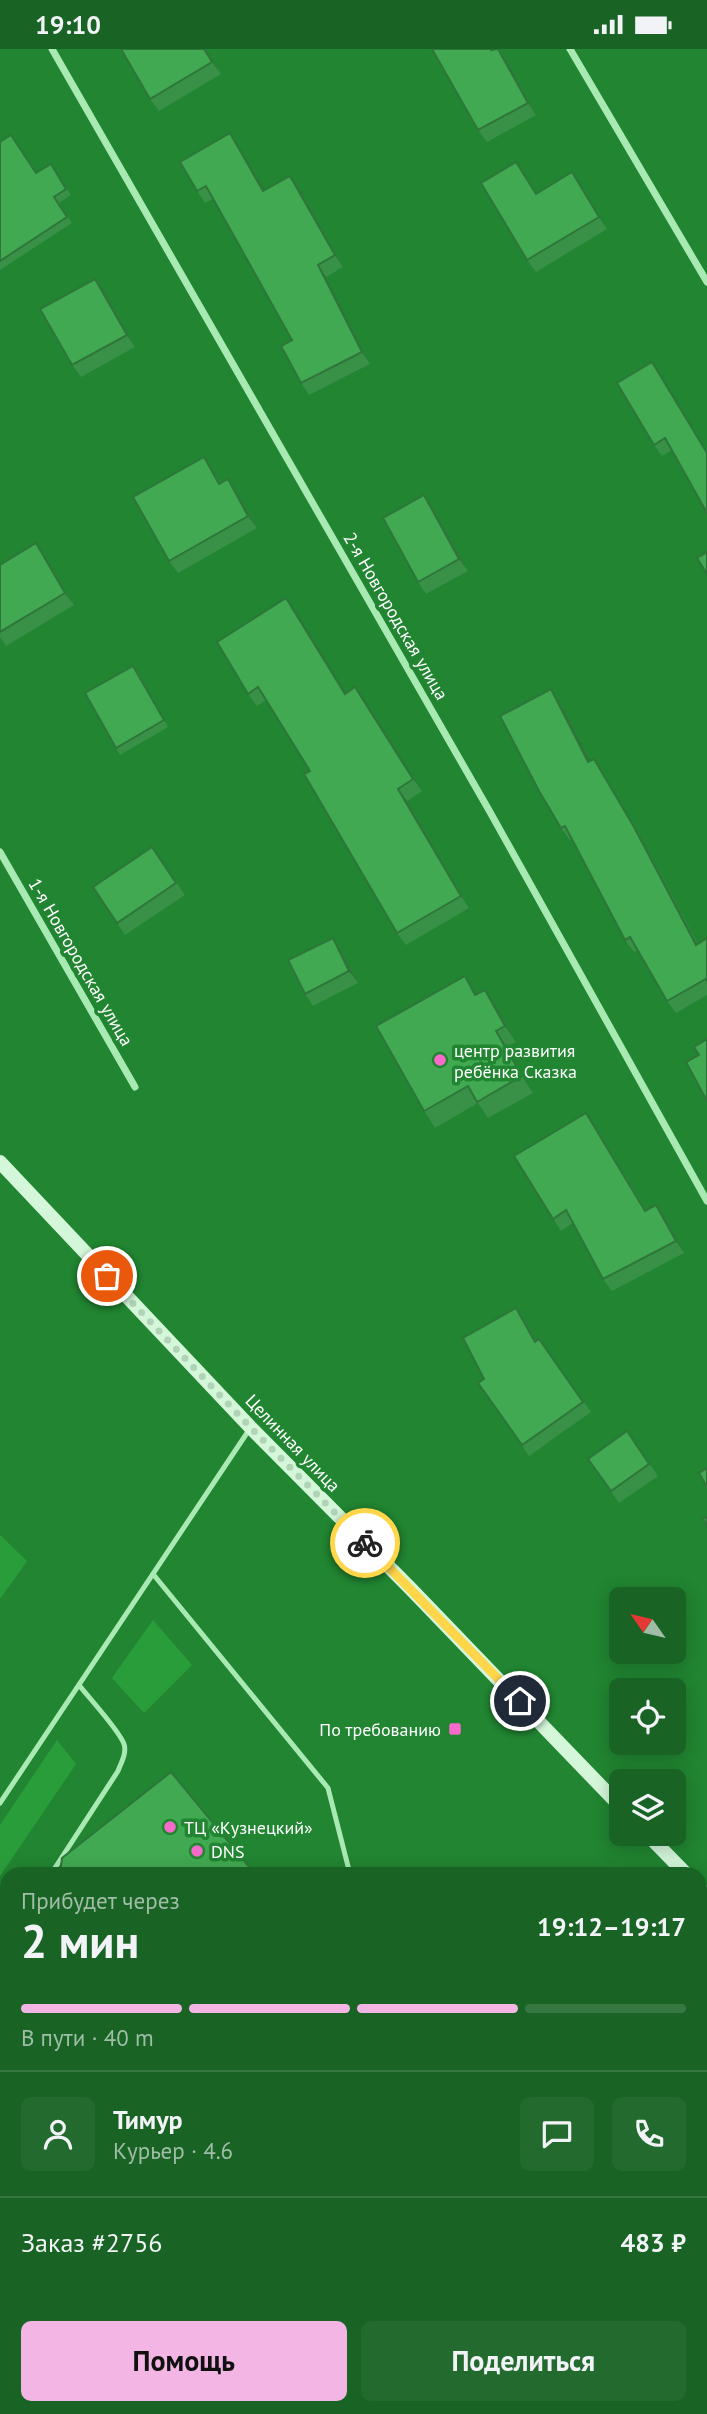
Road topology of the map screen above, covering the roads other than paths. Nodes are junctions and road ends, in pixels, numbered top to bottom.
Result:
1 (52, 49) edge
2 (570, 49) edge
3 (707, 282) edge
4 (0, 852) edge
5 (135, 1087) dead end
6 (0, 1162) edge
7 (707, 1201) edge
8 (251, 1428) junction
9 (153, 1574) junction
10 (79, 1685) junction
11 (609, 1795) edge
12 (0, 1803) edge
13 (659, 1846) edge
14 (56, 1867) edge
15 (348, 1867) edge
16 (679, 1867) edge

1 - 7 street, 2-я Новгородская улица
2 - 3 street
4 - 5 street, 1-я Новгородская улица
6 - 8 main road, Целинная улица
8 - 9 lane
8 - 11 main road, Целинная улица
9 - 10 lane
9 - 15 lane
10 - 12 lane
10 - 14 lane
13 - 16 main road

